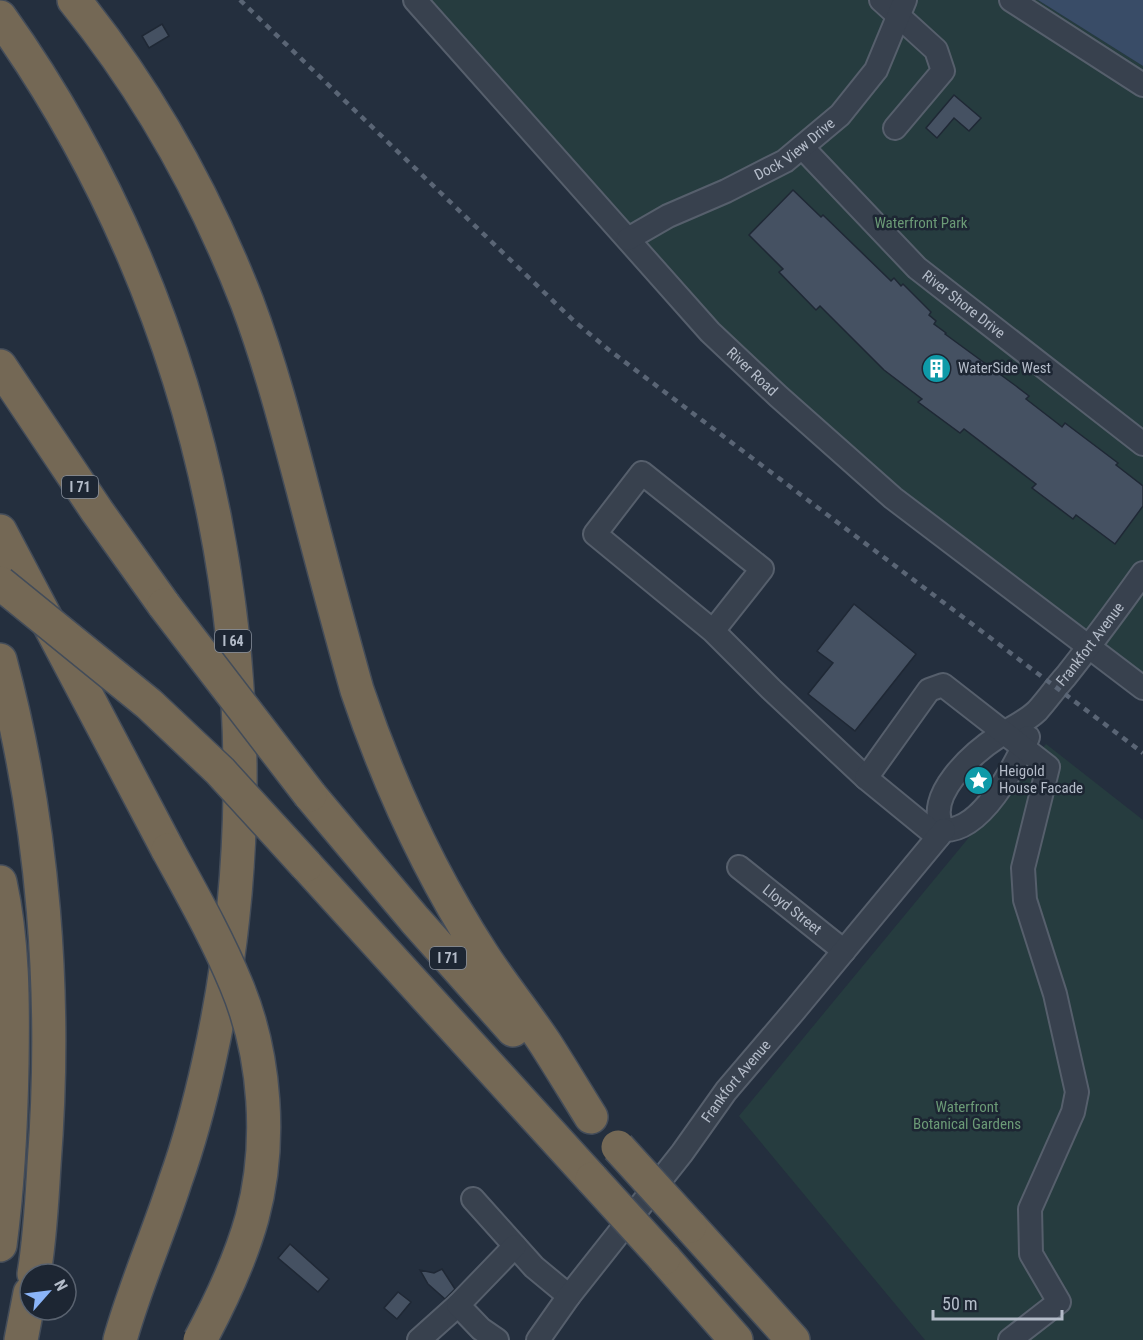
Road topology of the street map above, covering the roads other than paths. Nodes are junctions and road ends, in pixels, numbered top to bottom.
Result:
1 (74, 0) edge
2 (415, 0) edge
3 (881, 0) edge
4 (1011, 0) edge
5 (902, 8) edge
6 (0, 17) edge
7 (1143, 85) edge
8 (895, 128) dead end
9 (802, 147) junction
10 (628, 239) junction
11 (0, 366) edge
12 (1143, 444) edge
13 (0, 531) edge
14 (1143, 573) edge
15 (0, 583) edge
16 (713, 631) junction
17 (1090, 646) junction
18 (0, 660) edge
19 (1143, 687) edge
20 (1035, 713) junction
21 (1003, 734) junction
22 (1023, 749) junction
23 (866, 778) junction
24 (941, 833) junction
25 (739, 867) dead end
26 (0, 882) edge
27 (844, 951) junction
28 (591, 1117) junction
29 (473, 1198) dead end
30 (0, 1245) edge
31 (515, 1246) junction
32 (35, 1262) edge
33 (569, 1296) junction
34 (132, 1299) junction
35 (458, 1305) junction
36 (24, 1322) edge
37 (21, 1340) edge
38 (111, 1340) edge
39 (120, 1340) edge
40 (200, 1340) edge
41 (419, 1340) edge
42 (497, 1340) edge
43 (538, 1340) edge
44 (736, 1340) edge
45 (793, 1340) edge
46 (1010, 1340) edge

1 - 28 highway
2 - 10 street, River Road
3 - 5 street
4 - 7 street
5 - 8 street
5 - 9 street, Dock View Drive
6 - 34 highway, I 64
9 - 10 street, Dock View Drive
9 - 12 street, River Shore Drive
10 - 17 street, River Road
11 - 28 highway, I 71, bridge
13 - 40 highway, bridge
14 - 17 street, Frankfort Avenue
15 - 44 highway, I 71, bridge
16 - 16 street
16 - 23 street
17 - 19 street, River Road
17 - 20 street, Frankfort Avenue
18 - 32 highway
20 - 21 street, Frankfort Avenue
20 - 22 street, Frankfort Avenue
21 - 22 street
21 - 23 street
21 - 24 street, Frankfort Avenue
22 - 24 street, Frankfort Avenue
22 - 46 street
23 - 24 street
24 - 27 street, Frankfort Avenue
25 - 27 street, Lloyd Street
26 - 30 highway
27 - 33 street, Frankfort Avenue
28 - 45 highway, I 71, bridge
29 - 31 street
31 - 33 street
31 - 35 street
33 - 43 street, Frankfort Avenue
34 - 38 highway, I 64
34 - 39 highway
35 - 41 street
35 - 42 street
36 - 37 highway

